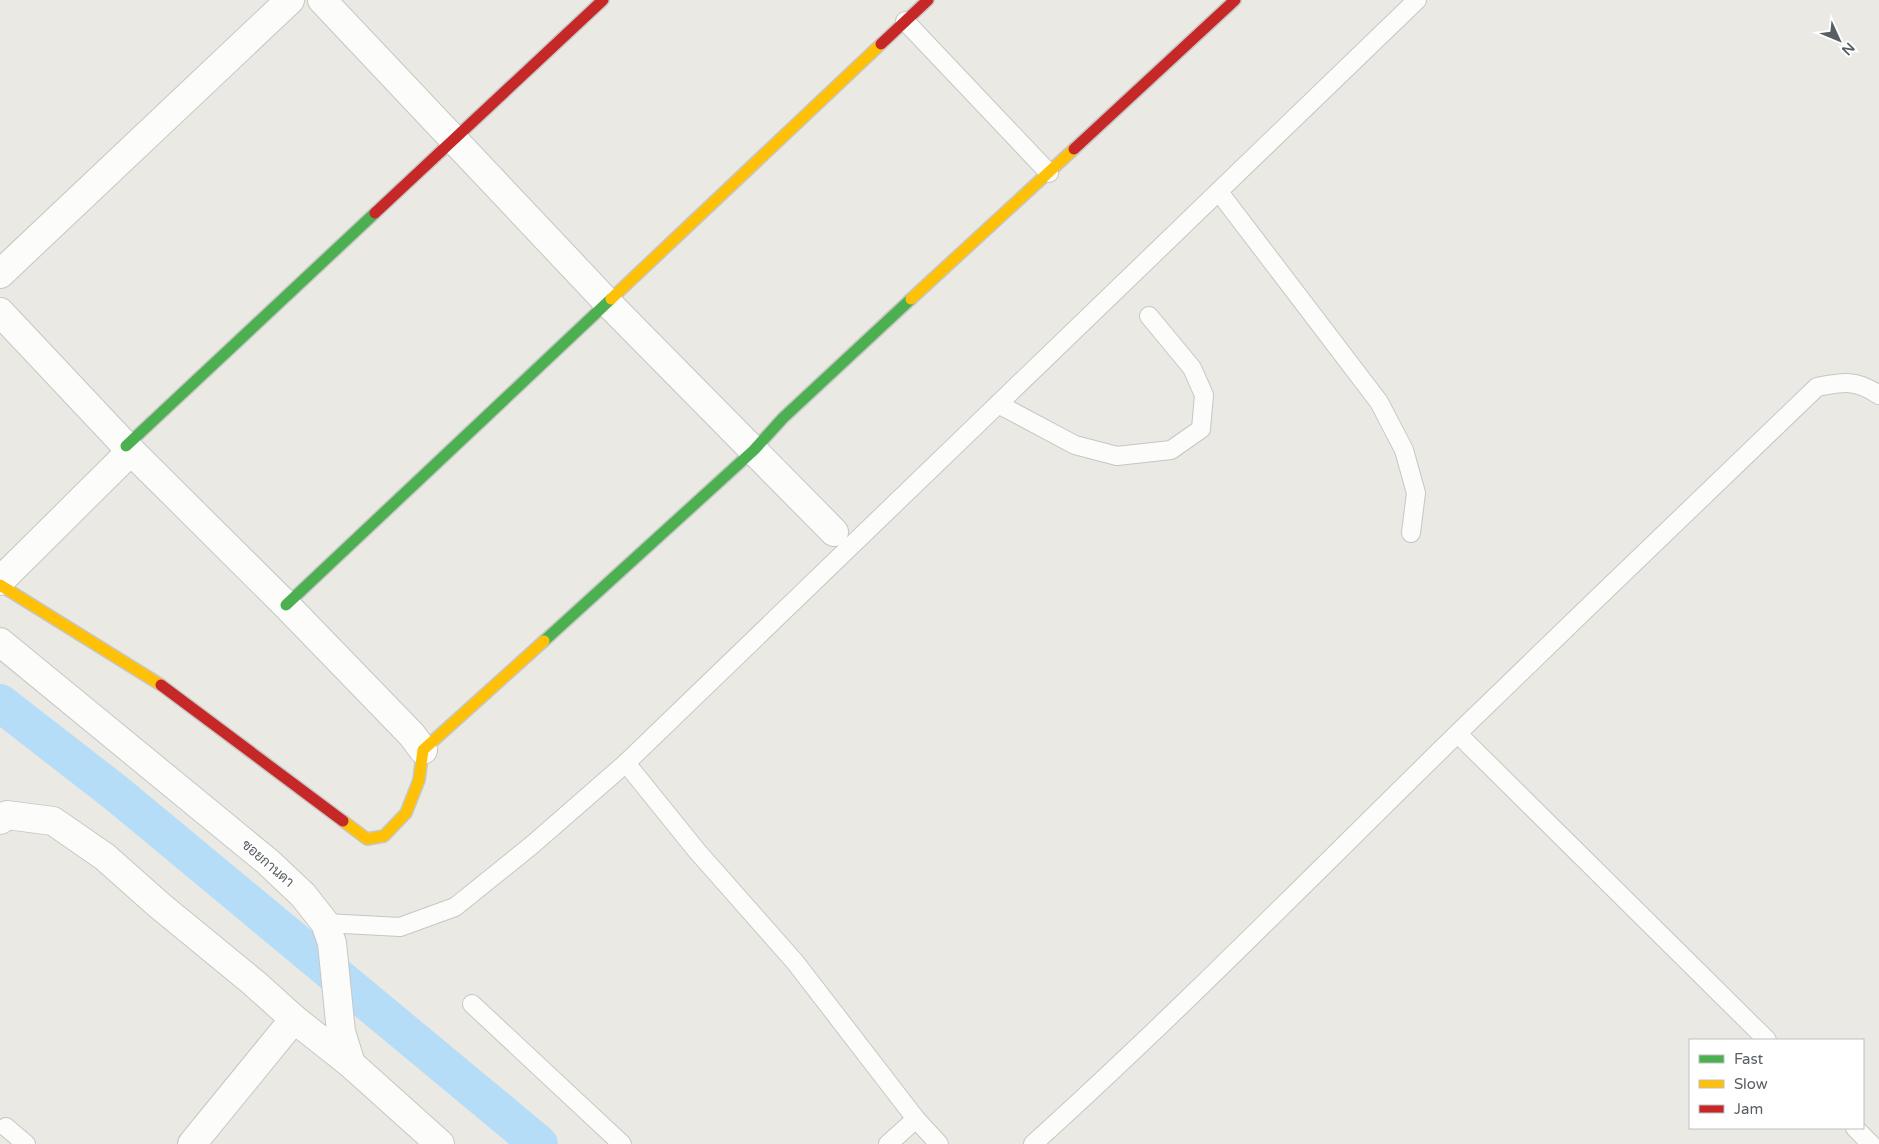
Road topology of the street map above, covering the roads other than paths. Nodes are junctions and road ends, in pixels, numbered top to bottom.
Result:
1 (290, 0) edge
2 (322, 0) edge
3 (603, 0) edge
4 (928, 0) edge
5 (1235, 0) edge
6 (1417, 0) edge
7 (905, 21) junction
8 (453, 140) junction
9 (1049, 173) junction
10 (1219, 192) junction
11 (0, 274) edge
12 (607, 302) junction
13 (0, 312) edge
14 (1149, 316) dead end
15 (1877, 390) edge
16 (998, 404) junction
17 (128, 449) junction
18 (754, 450) junction
19 (834, 532) dead end
20 (1411, 533) dead end
21 (0, 583) edge
22 (286, 605) junction
23 (0, 642) edge
24 (1458, 734) junction
25 (423, 750) junction
26 (626, 763) junction
27 (0, 820) edge
28 (329, 933) junction
29 (472, 1004) dead end
30 (294, 1019) junction
31 (1765, 1039) edge
32 (351, 1064) junction
33 (916, 1119) junction
34 (6, 1127) dead end
35 (1856, 1129) edge
36 (26, 1144) edge
37 (192, 1144) edge
38 (440, 1144) edge
39 (622, 1144) edge
40 (888, 1144) edge
41 (939, 1144) edge
42 (1032, 1144) edge
43 (1871, 1144) edge

1 - 11 street
2 - 8 street
3 - 8 street
4 - 7 street
5 - 9 street
6 - 10 lane
7 - 9 lane
7 - 12 street
8 - 12 street
8 - 17 street
9 - 18 street
10 - 16 lane
10 - 20 lane
12 - 18 street
12 - 22 street
13 - 17 street
14 - 16 lane
15 - 24 lane
16 - 26 lane
17 - 21 street
17 - 22 street
18 - 19 street
18 - 25 street
21 - 25 street
22 - 25 street
23 - 28 street, ซอยกานดา
24 - 31 lane
24 - 42 lane
26 - 28 lane
26 - 33 lane
27 - 30 street
28 - 32 street
29 - 39 lane
30 - 32 street
30 - 37 street
32 - 38 street
33 - 40 lane
33 - 41 lane
34 - 36 lane
35 - 43 lane

